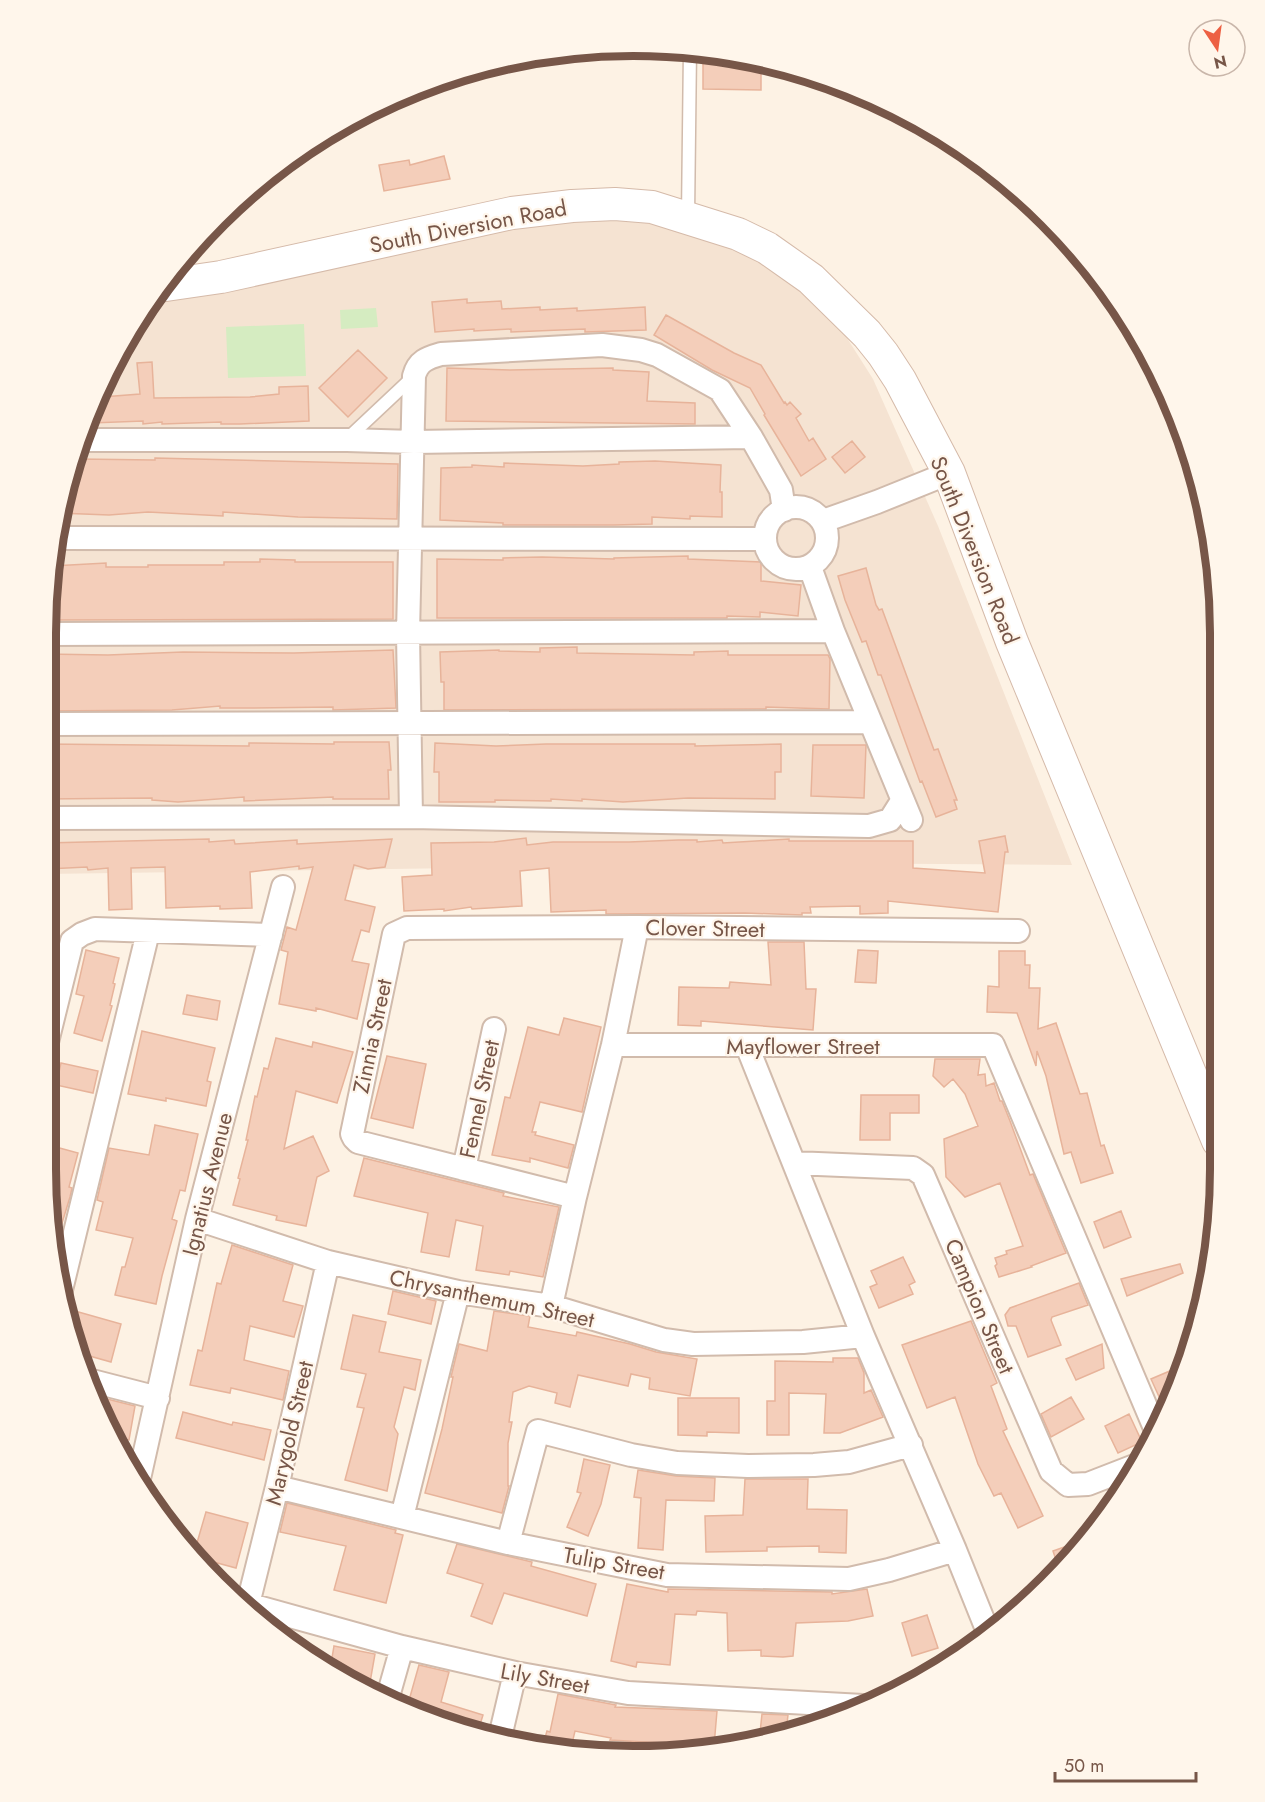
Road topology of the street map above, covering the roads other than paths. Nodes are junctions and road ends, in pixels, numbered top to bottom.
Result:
1 (690, 59) edge
2 (688, 218) junction
3 (173, 284) edge
4 (414, 376) junction
5 (751, 437) junction
6 (89, 440) edge
7 (347, 440) junction
8 (414, 442) junction
9 (949, 473) junction
10 (784, 510) junction
11 (823, 521) junction
12 (64, 538) edge
13 (411, 538) junction
14 (765, 539) junction
15 (810, 567) junction
16 (833, 631) junction
17 (408, 633) junction
18 (56, 634) edge
19 (870, 722) junction
20 (409, 723) junction
21 (56, 724) edge
22 (411, 817) junction
23 (56, 818) edge
24 (283, 887) dead end
25 (637, 927) junction
26 (1018, 931) dead end
27 (148, 932) junction
28 (394, 934) joint
29 (271, 935) junction
30 (56, 1006) edge
31 (494, 1029) dead end
32 (613, 1045) junction
33 (747, 1046) junction
34 (1210, 1122) edge
35 (794, 1163) junction
36 (464, 1169) junction
37 (575, 1197) junction
38 (197, 1220) junction
39 (328, 1262) junction
40 (65, 1273) edge
41 (458, 1292) junction
42 (551, 1306) junction
43 (863, 1336) junction
44 (96, 1382) edge
45 (158, 1398) junction
46 (1152, 1421) edge
47 (911, 1445) junction
48 (1125, 1470) edge
49 (141, 1471) edge
50 (277, 1487) junction
51 (402, 1516) junction
52 (508, 1543) junction
53 (955, 1550) junction
54 (244, 1596) edge
55 (255, 1606) edge
56 (985, 1626) edge
57 (402, 1647) junction
58 (515, 1673) junction
59 (389, 1693) edge
60 (847, 1705) edge
61 (501, 1731) edge

1 - 2 lane
2 - 3 main road, South Diversion Road
2 - 9 main road, South Diversion Road
4 - 5 street
4 - 7 lane
4 - 8 street
5 - 8 street
5 - 10 street
6 - 7 street
7 - 8 street
8 - 13 street
9 - 11 street
9 - 34 main road, South Diversion Road
10 - 11 street
10 - 14 street
11 - 15 street
12 - 13 street
13 - 14 street
13 - 17 street
14 - 15 street
15 - 16 street
16 - 17 street
16 - 19 street
17 - 18 street
17 - 20 street
19 - 20 street
19 - 22 street
20 - 21 street
20 - 22 street
22 - 23 street
24 - 29 street, Ignatius Avenue
25 - 26 street, Clover Street
25 - 28 street, Clover Street
25 - 32 street
27 - 29 street
27 - 30 street
27 - 40 street
28 - 36 street, Zinnia Street
29 - 38 street, Ignatius Avenue
31 - 36 street, Fennel Street
32 - 33 street, Mayflower Street
32 - 37 street
33 - 35 street
33 - 46 street, Mayflower Street
35 - 43 street
35 - 48 street, Campion Street
36 - 37 street
37 - 42 street
38 - 39 street, Chrysanthemum Street
38 - 45 street, Ignatius Avenue
39 - 41 street, Chrysanthemum Street
39 - 50 street, Marygold Street
41 - 42 street, Chrysanthemum Street
41 - 51 street
42 - 43 street, Chrysanthemum Street
43 - 47 street
44 - 45 street
45 - 49 street, Ignatius Avenue
47 - 52 street
47 - 53 street
50 - 51 street, Tulip Street
50 - 54 street, Marygold Street
51 - 52 street, Tulip Street
52 - 53 street, Tulip Street
53 - 56 street
55 - 57 street, Lily Street
57 - 58 street, Lily Street
57 - 59 street
58 - 60 street, Lily Street
58 - 61 street

